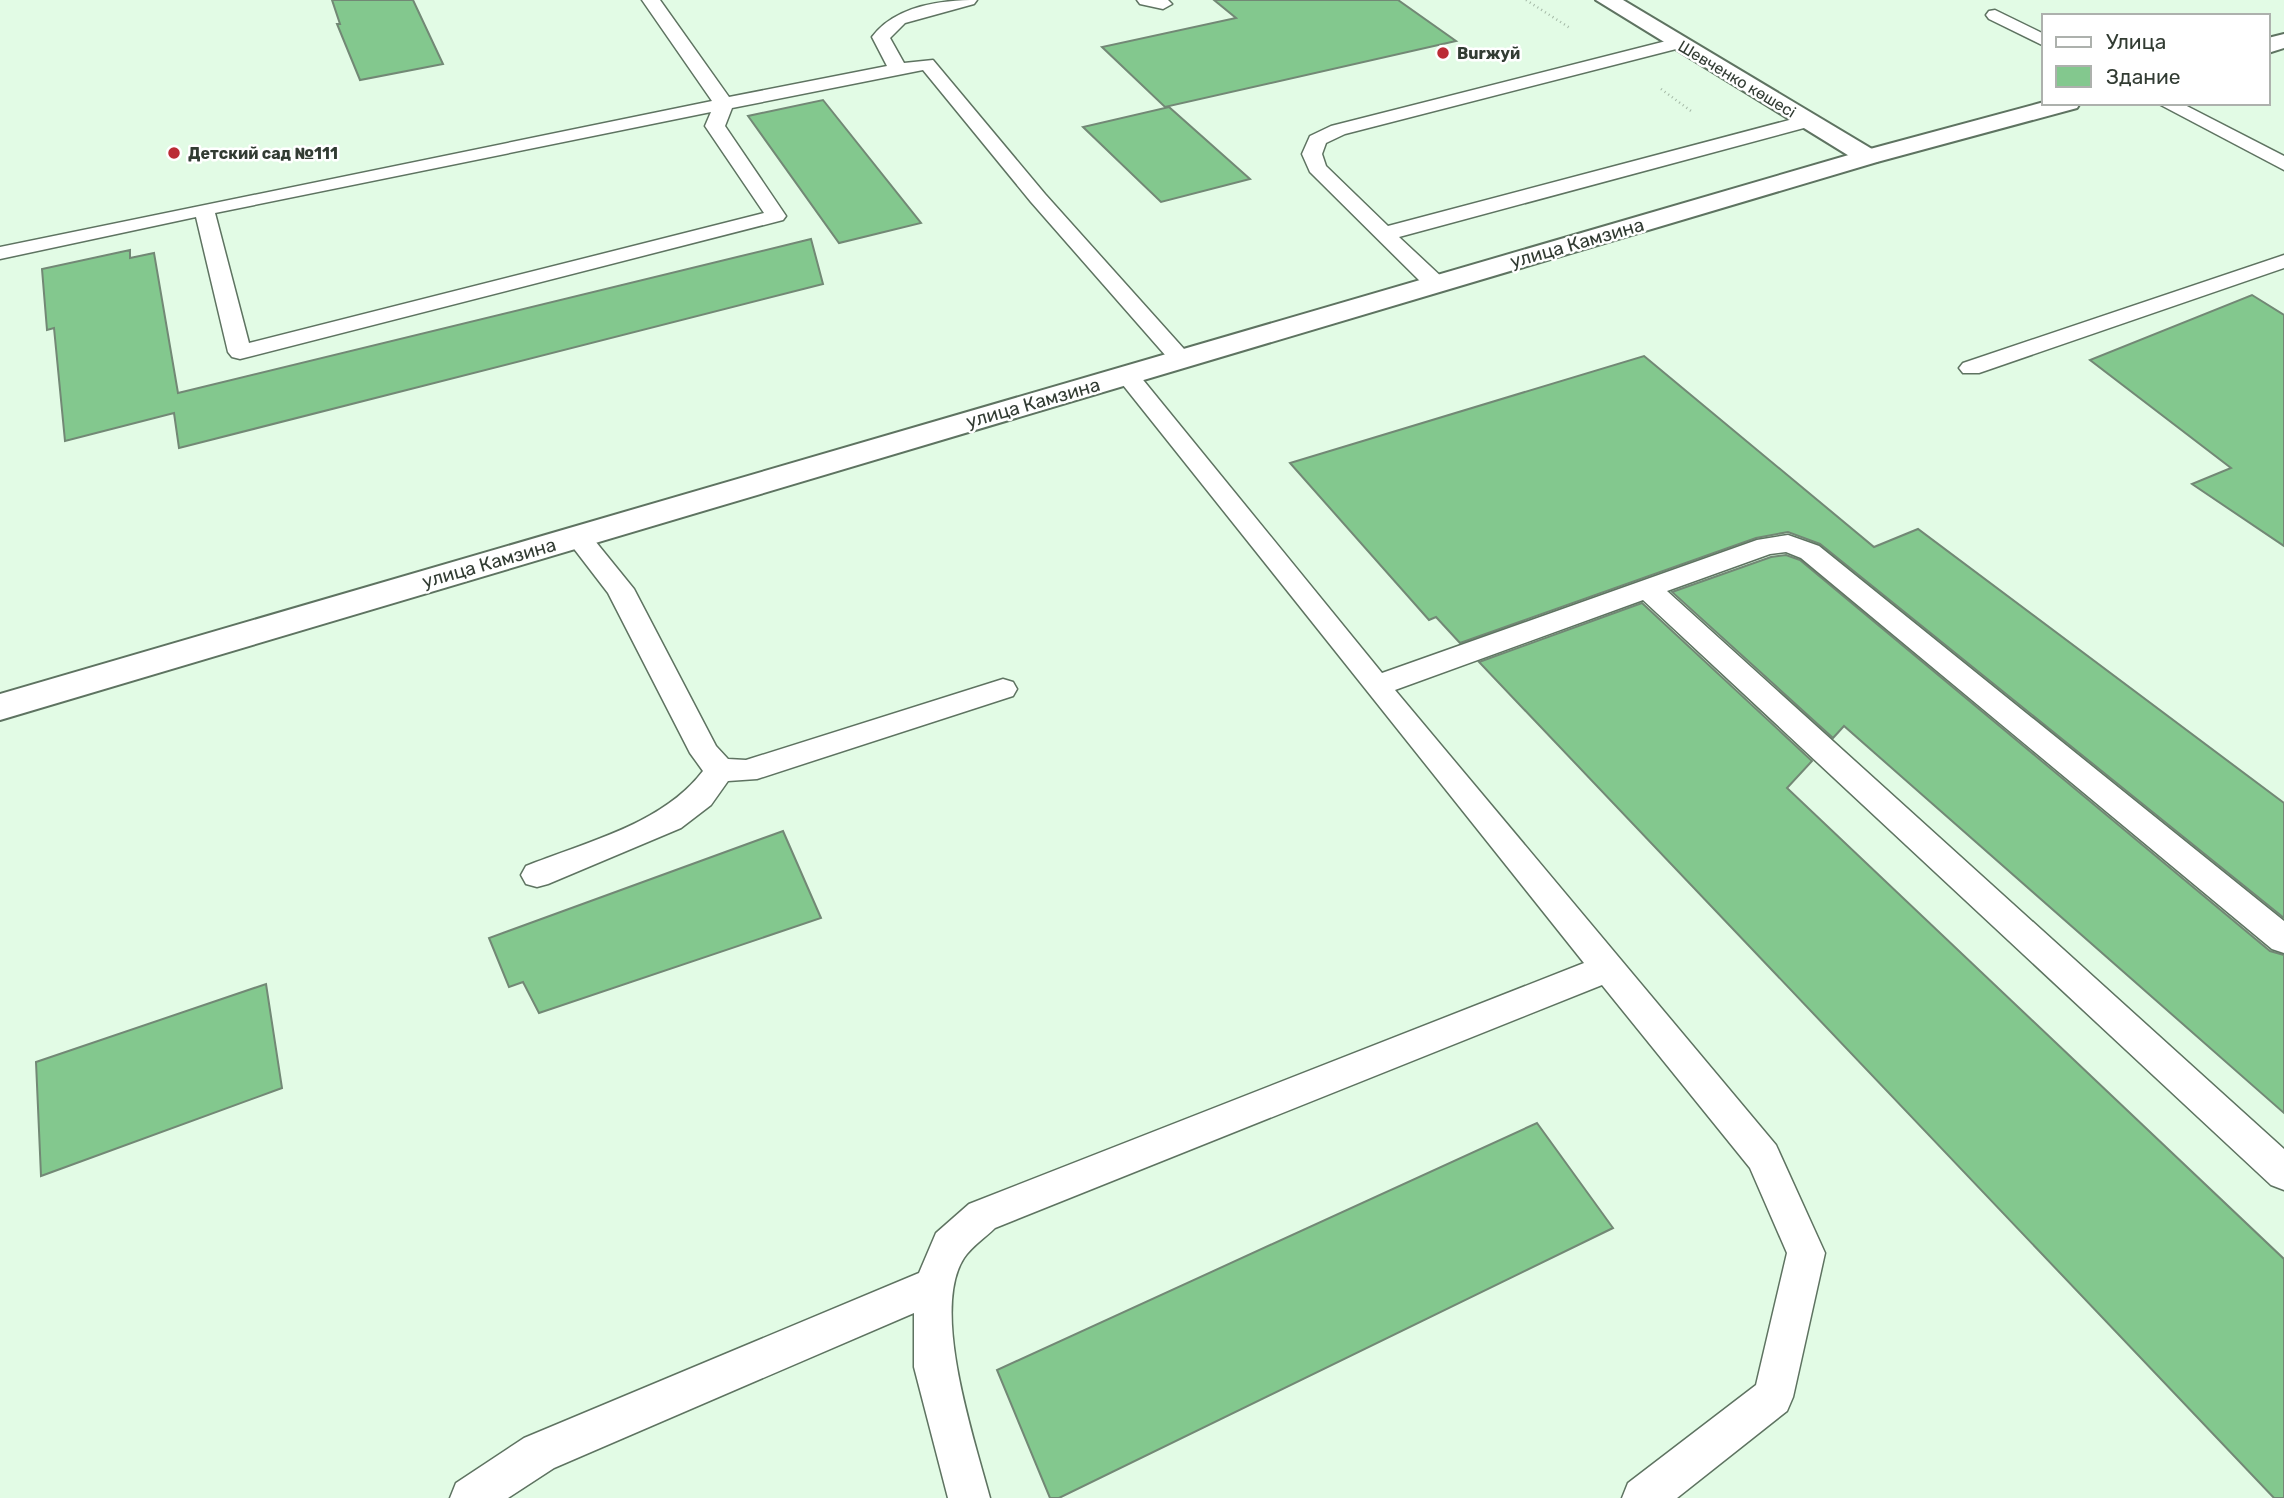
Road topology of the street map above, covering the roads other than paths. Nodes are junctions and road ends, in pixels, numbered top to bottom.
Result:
1 (651, 0) edge
2 (968, 0) edge
3 (1607, 0) edge
4 (1995, 15) dead end
5 (2042, 40) edge
6 (1678, 43) junction
7 (898, 70) junction
8 (724, 104) junction
9 (2061, 105) edge
10 (2170, 105) edge
11 (1808, 121) junction
12 (1868, 157) junction
13 (2284, 163) edge
14 (204, 209) junction
15 (1384, 234) junction
16 (0, 253) edge
17 (2284, 261) edge
18 (1437, 285) junction
19 (1181, 359) junction
20 (1971, 369) dead end
21 (1127, 375) junction
22 (578, 537) junction
23 (1646, 587) junction
24 (1376, 686) junction
25 (1003, 689) dead end
26 (0, 707) edge
27 (720, 771) junction
28 (537, 875) dead end
29 (2284, 940) edge
30 (1610, 967) junction
31 (2284, 1174) edge
32 (934, 1286) junction
33 (471, 1498) edge
34 (969, 1498) edge
35 (1643, 1498) edge

1 - 8 lane
2 - 7 lane
3 - 6 main road, Шевченко көшесі
4 - 5 lane
6 - 11 main road, Шевченко көшесі
6 - 15 lane
7 - 8 lane
7 - 19 lane
8 - 14 lane
8 - 14 lane
9 - 12 main road, улица Камзина
10 - 13 lane
11 - 12 main road, Шевченко көшесі
11 - 15 lane
12 - 18 main road, улица Камзина
14 - 16 lane
15 - 18 lane
17 - 20 lane
18 - 19 main road, улица Камзина
19 - 21 main road, улица Камзина
21 - 22 main road, улица Камзина
21 - 24 lane
22 - 26 main road, улица Камзина
22 - 27 lane
23 - 24 lane
23 - 29 lane
23 - 31 lane
24 - 30 lane
25 - 27 lane
27 - 28 lane
30 - 32 lane
30 - 35 lane
32 - 33 lane
32 - 34 lane

